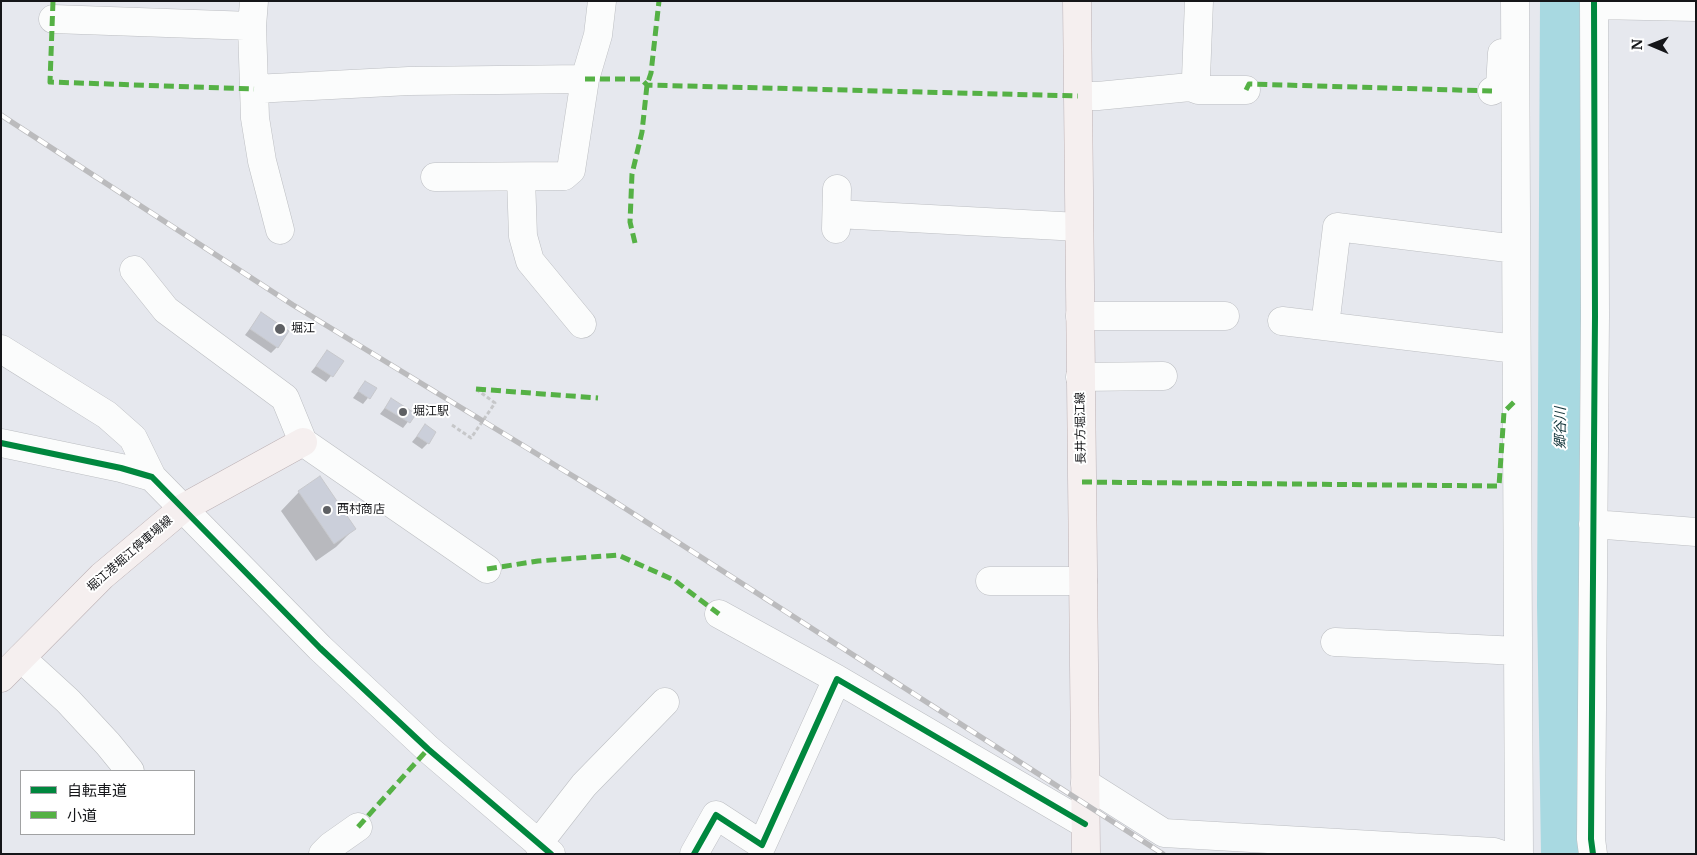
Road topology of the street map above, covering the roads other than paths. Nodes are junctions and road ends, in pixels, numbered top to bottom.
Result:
1 (602, 1) edge
2 (1077, 1) edge
3 (1199, 1) edge
4 (1505, 1) edge
5 (1515, 1) edge
6 (1594, 3) edge
7 (1696, 7) edge
8 (253, 14) edge
9 (53, 19) dead end
10 (585, 79) junction
11 (1190, 87) junction
12 (254, 89) junction
13 (1246, 90) dead end
14 (1492, 91) dead end
15 (1078, 96) junction
16 (435, 178) dead end
17 (520, 178) junction
18 (837, 210) dead end
19 (1079, 227) junction
20 (280, 230) dead end
21 (1516, 249) junction
22 (134, 270) dead end
23 (1080, 316) junction
24 (1225, 316) dead end
25 (1282, 321) dead end
26 (582, 324) dead end
27 (1325, 326) junction
28 (1, 349) edge
29 (1516, 350) junction
30 (1163, 376) dead end
31 (1080, 377) junction
32 (303, 442) junction
33 (1, 443) edge
34 (152, 477) junction
35 (183, 508) junction
36 (1594, 524) junction
37 (1696, 532) edge
38 (487, 569) dead end
39 (990, 581) dead end
40 (1083, 581) junction
41 (719, 614) dead end
42 (1335, 642) dead end
43 (1518, 651) junction
44 (21, 658) junction
45 (1, 678) edge
46 (838, 679) junction
47 (665, 702) dead end
48 (129, 770) edge
49 (1085, 783) junction
50 (1085, 824) junction
51 (358, 827) dead end
52 (534, 847) edge
53 (323, 854) edge
54 (694, 854) edge
55 (1086, 854) edge
56 (1500, 854) edge
57 (1519, 854) edge
58 (1593, 854) edge

1 - 10 street
2 - 15 main road, 長井方堀江線
3 - 11 street
4 - 14 street
5 - 21 street
6 - 7 street
6 - 36 street
8 - 9 street
8 - 12 street
10 - 12 street
10 - 17 street
11 - 13 street
11 - 15 street
12 - 20 street
15 - 19 main road, 長井方堀江線
16 - 17 street
17 - 26 street
18 - 19 street
19 - 23 main road, 長井方堀江線
21 - 27 street
21 - 29 street
22 - 32 street
23 - 24 street
23 - 31 main road, 長井方堀江線
25 - 27 street
27 - 29 street
28 - 34 street
29 - 43 street
30 - 31 street
31 - 40 main road, 長井方堀江線
32 - 35 main road, 堀江港堀江停車場線
32 - 38 street
33 - 34 street
34 - 35 street
35 - 44 main road, 堀江港堀江停車場線
35 - 52 street
36 - 37 street
36 - 58 street
39 - 40 street
40 - 49 main road, 長井方堀江線
41 - 46 street
42 - 43 street
43 - 57 street
44 - 45 main road, 堀江港堀江停車場線
44 - 48 street
46 - 50 street
46 - 54 street
47 - 52 street
49 - 50 main road, 長井方堀江線
49 - 56 street
50 - 55 main road, 長井方堀江線
51 - 53 street

